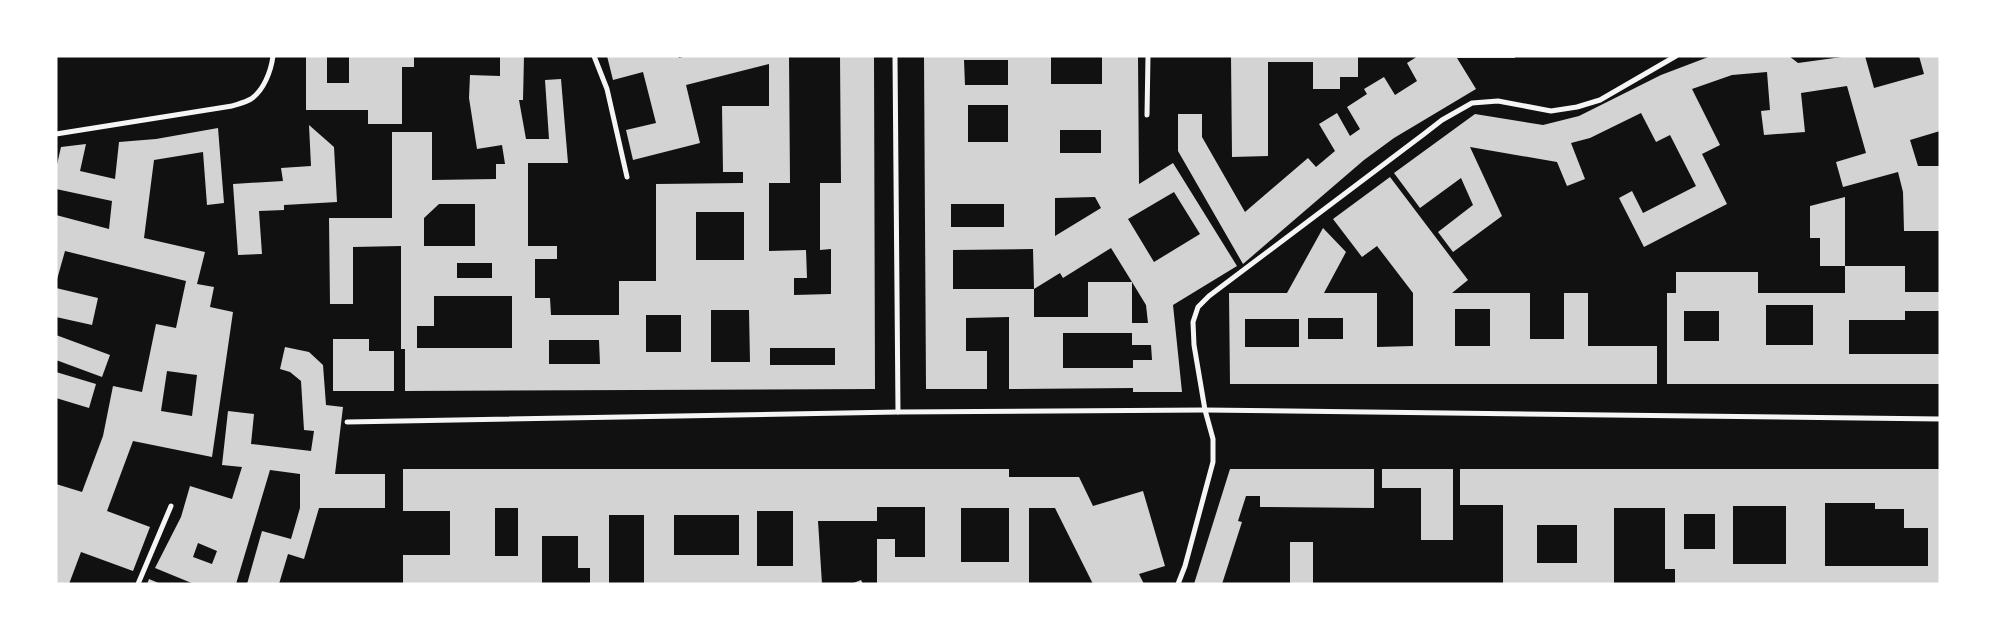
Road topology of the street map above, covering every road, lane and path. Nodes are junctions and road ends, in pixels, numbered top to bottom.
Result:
1 (273, 56) edge
2 (594, 56) edge
3 (895, 56) edge
4 (1148, 56) edge
5 (1676, 56) edge
6 (1147, 115) dead end
7 (56, 134) edge
8 (627, 177) dead end
9 (1205, 410) junction
10 (898, 412) junction
11 (1940, 419) edge
12 (347, 422) dead end
13 (171, 506) dead end
14 (138, 584) edge
15 (1178, 584) edge

1 - 7 street
2 - 8 street
3 - 10 street
4 - 6 street
5 - 9 street
9 - 10 street
9 - 11 street
9 - 15 street
10 - 12 street
13 - 14 street

